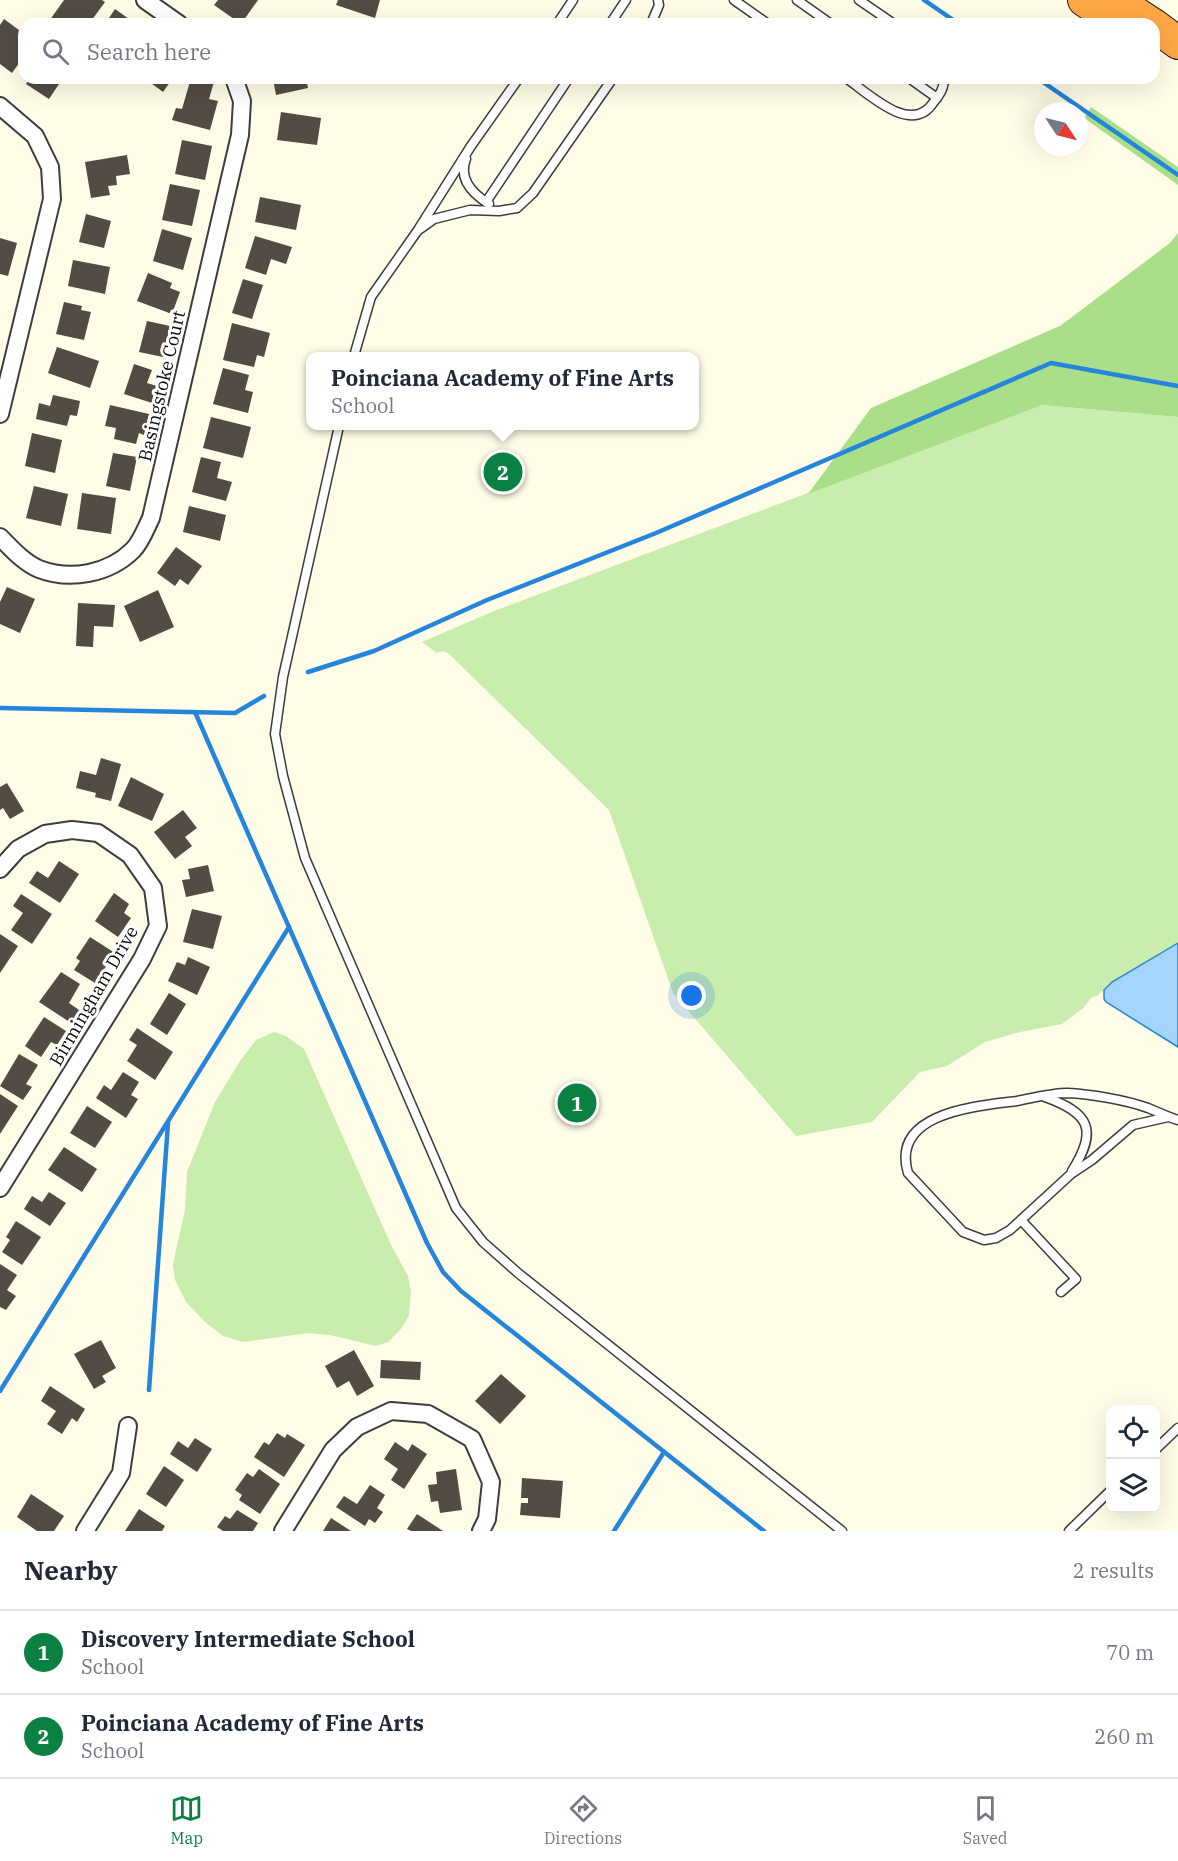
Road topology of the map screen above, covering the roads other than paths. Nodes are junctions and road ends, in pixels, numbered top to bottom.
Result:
1 (145, 0) edge
2 (573, 0) edge
3 (626, 0) edge
4 (658, 0) edge
5 (734, 0) edge
6 (796, 0) edge
7 (859, 0) edge
8 (1084, 0) edge
9 (1116, 0) edge
10 (170, 18) edge
11 (560, 18) edge
12 (614, 18) edge
13 (653, 18) edge
14 (760, 18) edge
15 (822, 18) edge
16 (885, 18) edge
17 (1110, 18) edge
18 (1143, 18) edge
19 (1160, 30) edge
20 (1178, 43) edge
21 (1160, 52) edge
22 (1178, 64) edge
23 (236, 84) edge
24 (515, 84) edge
25 (565, 84) edge
26 (609, 84) edge
27 (854, 84) edge
28 (917, 84) edge
29 (944, 84) edge
30 (937, 98) junction
31 (0, 106) edge
32 (471, 146) junction
33 (486, 202) junction
34 (499, 211) junction
35 (418, 230) junction
36 (355, 352) edge
37 (0, 414) edge
38 (338, 430) edge
39 (0, 537) edge
40 (0, 869) edge
41 (1045, 1097) junction
42 (1168, 1117) junction
43 (1178, 1120) edge
44 (1071, 1174) junction
45 (0, 1188) edge
46 (1022, 1220) junction
47 (1061, 1292) dead end
48 (128, 1426) dead end
49 (1178, 1428) edge
50 (1160, 1444) edge
51 (1106, 1495) edge
52 (85, 1531) edge
53 (283, 1531) edge
54 (481, 1531) edge
55 (842, 1531) edge
56 (1068, 1531) edge

1 - 10 street
2 - 11 lane
3 - 12 lane
4 - 13 lane
5 - 14 lane
6 - 15 lane
7 - 16 lane
8 - 17 highway
9 - 18 highway
19 - 20 highway
21 - 22 highway
23 - 39 street, Basingstoke Court
24 - 32 lane
25 - 33 lane
26 - 34 lane
27 - 30 lane
28 - 30 lane
29 - 30 lane
31 - 37 street
32 - 33 lane
32 - 35 lane
33 - 34 lane
34 - 35 lane
35 - 36 lane
38 - 55 lane
40 - 45 street, Birmingham Drive
41 - 42 lane
41 - 44 lane
41 - 46 lane
42 - 43 lane
42 - 44 lane
44 - 46 lane
46 - 47 lane
48 - 52 street
49 - 50 lane
51 - 56 lane
53 - 54 street

